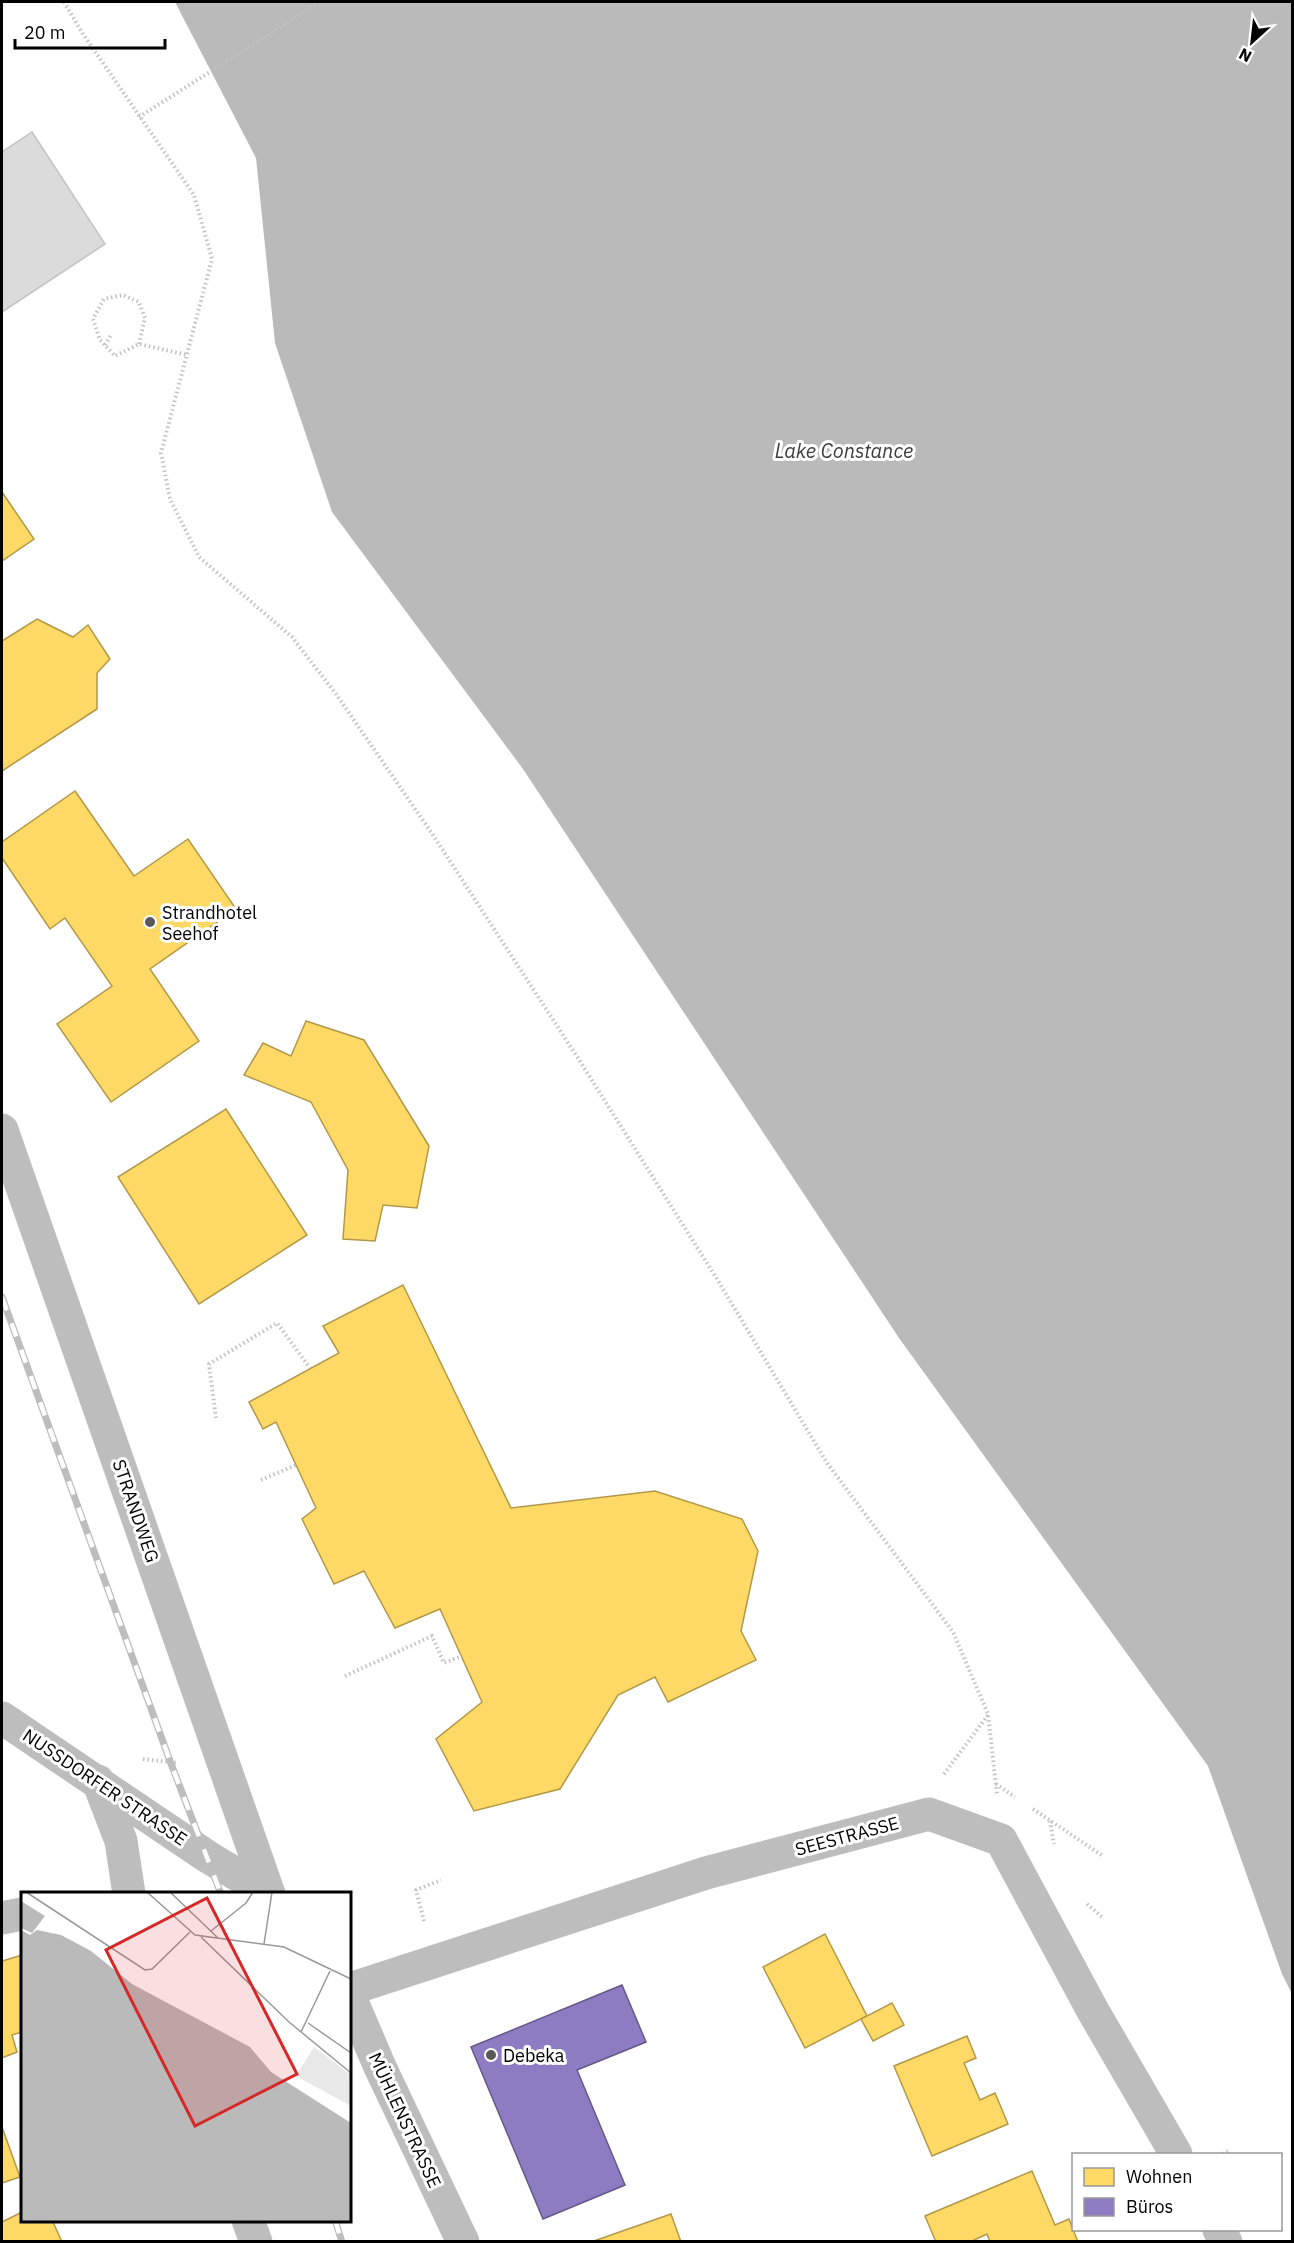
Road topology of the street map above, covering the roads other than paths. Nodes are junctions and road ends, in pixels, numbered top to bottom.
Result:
1 (2, 1130) edge
2 (2, 1718) edge
3 (98, 1781) junction
4 (126, 1892) edge
5 (267, 1892) edge
6 (269, 1892) edge
7 (21, 1914) edge
8 (2, 1918) edge
9 (351, 1989) edge
10 (351, 1999) edge
11 (1175, 2153) edge
12 (249, 2222) edge
13 (256, 2241) edge
14 (463, 2241) edge

1 - 6 street, STRANDWEG
2 - 3 street, NUSSDORFER STRASSE
3 - 4 street
3 - 5 street, NUSSDORFER STRASSE
7 - 8 street
9 - 11 street, SEESTRASSE
10 - 14 street, MÜHLENSTRASSE
12 - 13 street

